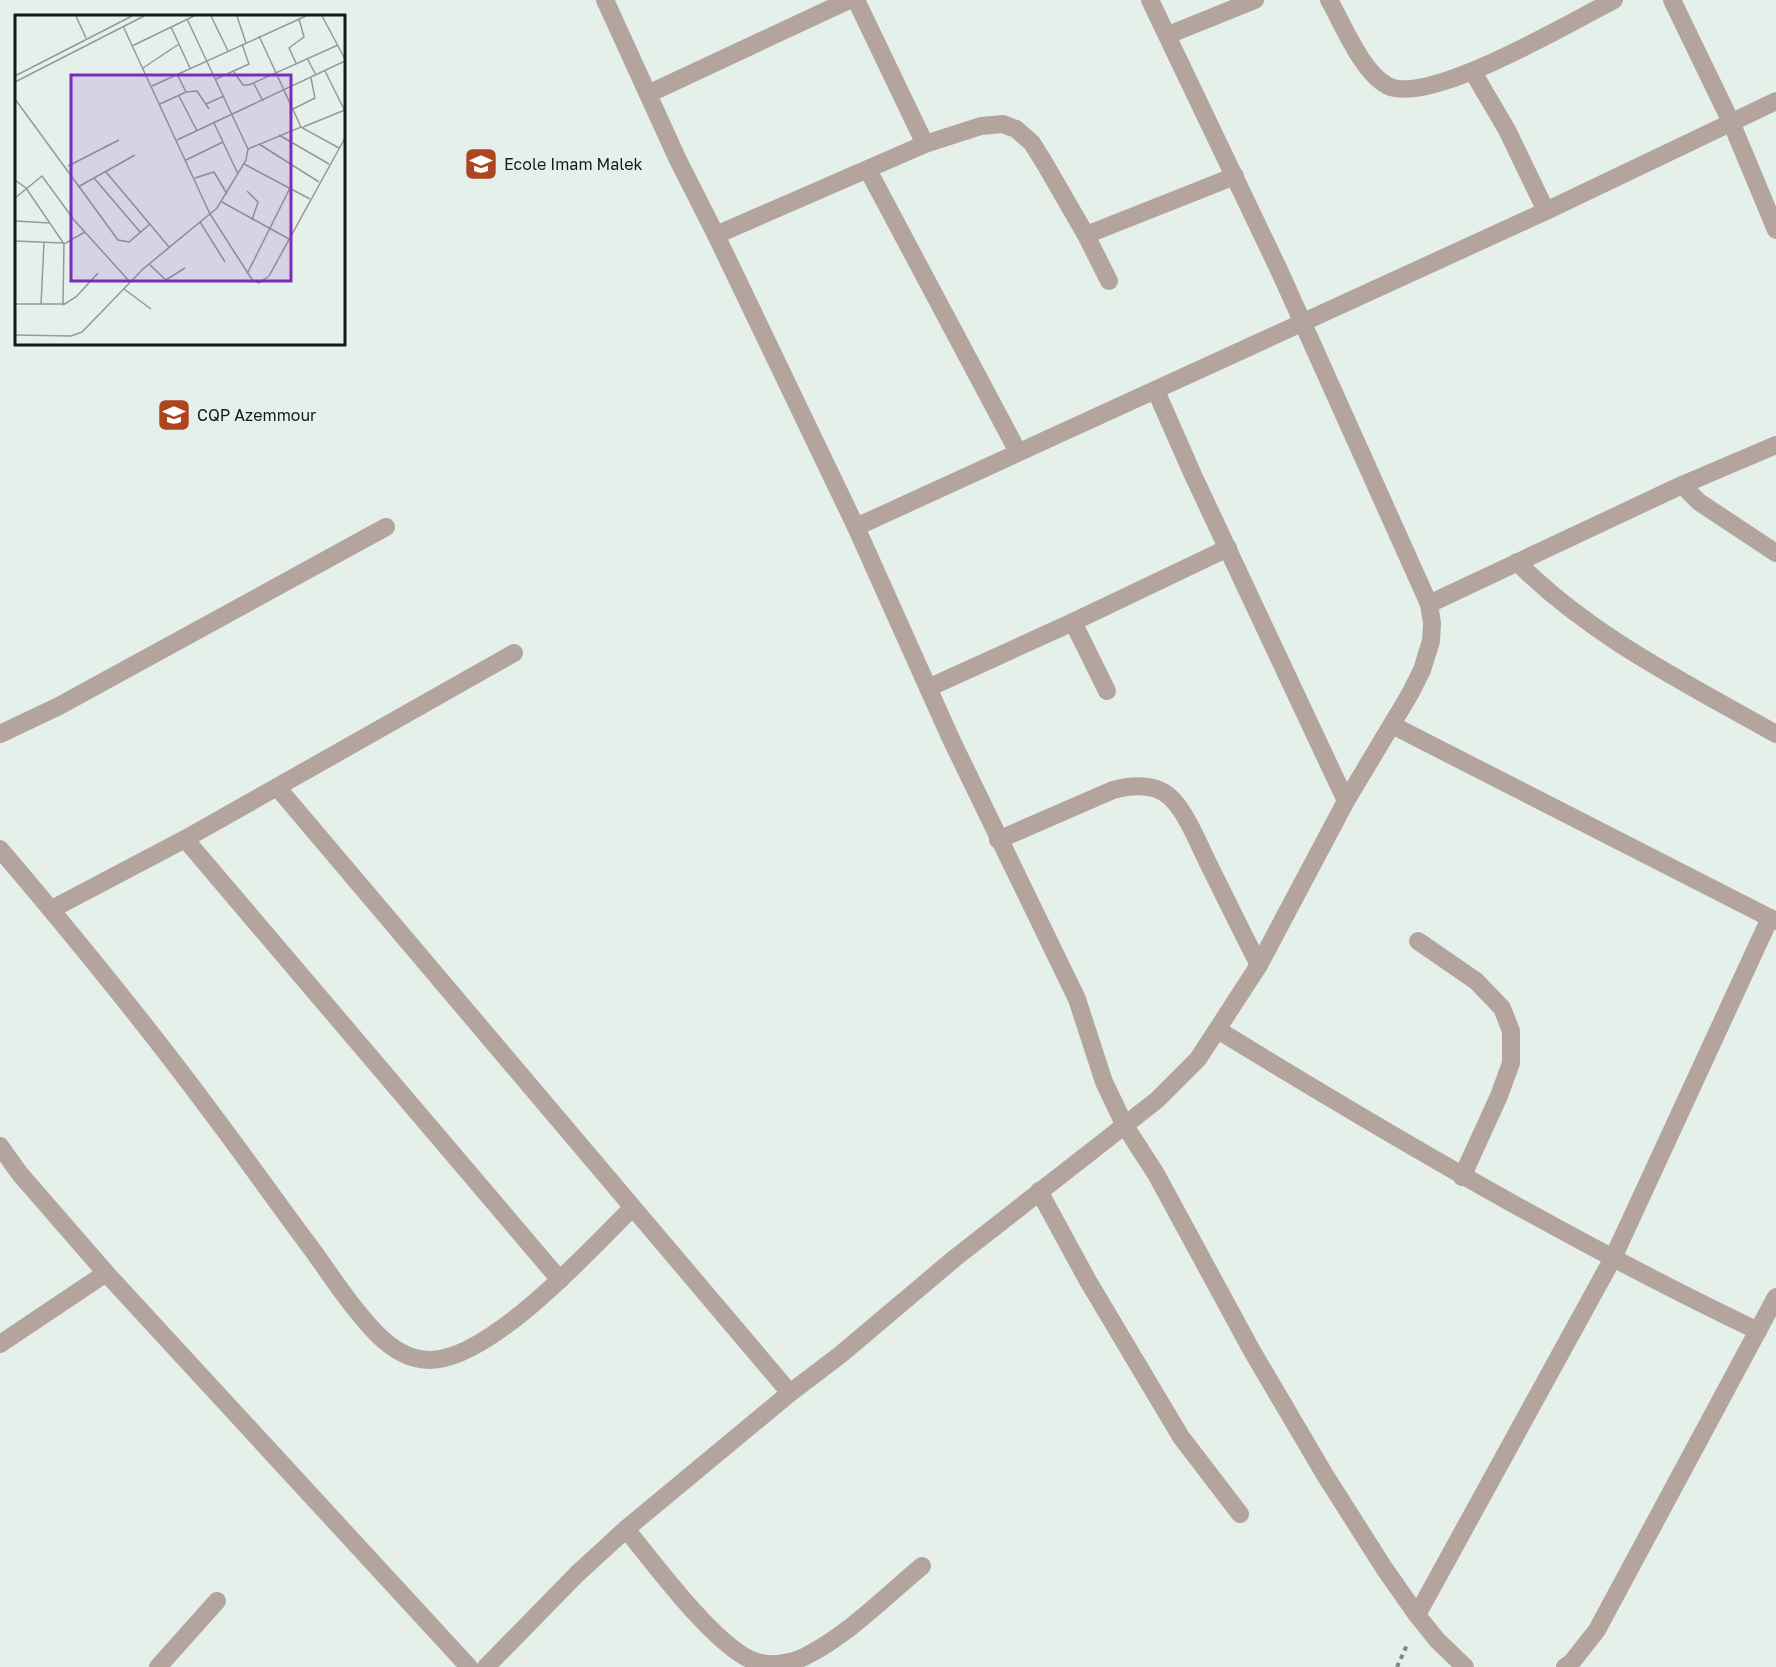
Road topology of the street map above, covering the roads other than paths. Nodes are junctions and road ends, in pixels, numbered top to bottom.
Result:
1 (605, 0) edge
2 (849, 0) edge
3 (856, 0) edge
4 (1150, 0) edge
5 (1255, 0) edge
6 (1329, 0) edge
7 (1614, 0) edge
8 (1672, 0) edge
9 (1167, 35) junction
10 (1473, 72) junction
11 (648, 94) junction
12 (1776, 101) edge
13 (1731, 122) junction
14 (925, 144) junction
15 (868, 170) junction
16 (1235, 176) junction
17 (1546, 210) junction
18 (1776, 230) edge
19 (716, 235) junction
20 (1086, 235) junction
21 (1109, 281) dead end
22 (1303, 321) junction
23 (1156, 391) junction
24 (1776, 445) edge
25 (1018, 452) junction
26 (1682, 485) junction
27 (386, 527) dead end
28 (856, 527) junction
29 (1228, 548) junction
30 (1776, 553) edge
31 (1517, 562) junction
32 (1429, 604) junction
33 (1073, 622) junction
34 (514, 653) dead end
35 (928, 688) junction
36 (1107, 692) dead end
37 (1392, 725) junction
38 (0, 734) edge
39 (1776, 734) edge
40 (277, 787) junction
41 (1346, 801) junction
42 (185, 839) junction
43 (998, 840) junction
44 (0, 849) edge
45 (52, 909) junction
46 (1773, 920) edge
47 (1418, 941) dead end
48 (1258, 965) junction
49 (1218, 1030) junction
50 (1125, 1126) junction
51 (0, 1146) edge
52 (1462, 1177) junction
53 (1039, 1191) junction
54 (632, 1208) junction
55 (1613, 1258) junction
56 (106, 1272) junction
57 (560, 1280) junction
58 (1776, 1298) edge
59 (1758, 1331) junction
60 (0, 1344) edge
61 (790, 1393) junction
62 (1240, 1514) dead end
63 (626, 1529) junction
64 (922, 1566) dead end
65 (217, 1601) dead end
66 (1417, 1616) junction
67 (158, 1667) edge
68 (469, 1667) edge
69 (486, 1667) edge
70 (1465, 1667) edge
71 (1565, 1667) edge

1 - 11 street
2 - 11 street
3 - 14 street
4 - 9 street
5 - 9 street
6 - 10 street
7 - 10 street
8 - 13 street
9 - 16 street
10 - 17 street
11 - 19 street
12 - 13 street
13 - 17 street
13 - 18 street
14 - 15 street
14 - 20 street
15 - 19 street
15 - 25 street
16 - 20 street
16 - 22 street
17 - 22 street
19 - 28 street
20 - 21 street
22 - 23 street
22 - 32 street
23 - 25 street
23 - 29 street
24 - 26 street
25 - 28 street
26 - 30 street
26 - 31 street
27 - 38 street
28 - 35 street
29 - 33 street
29 - 41 street
31 - 32 street
31 - 39 street
32 - 37 street
33 - 35 street
33 - 36 street
34 - 40 street
35 - 43 street
37 - 41 street
37 - 46 street
40 - 42 street
40 - 54 street
41 - 48 street
42 - 45 street
42 - 57 street
43 - 48 street
43 - 50 street
44 - 45 street
45 - 57 street
46 - 55 street
47 - 52 street
48 - 49 street
49 - 50 street
49 - 52 street
50 - 53 street
50 - 66 street
51 - 56 street
52 - 55 street
53 - 61 street
53 - 62 street
54 - 57 street
54 - 61 street
55 - 59 street
55 - 66 street
56 - 60 street
56 - 68 street
58 - 59 street
59 - 71 street
61 - 63 street
63 - 64 street
63 - 69 street
65 - 67 street
66 - 70 street

